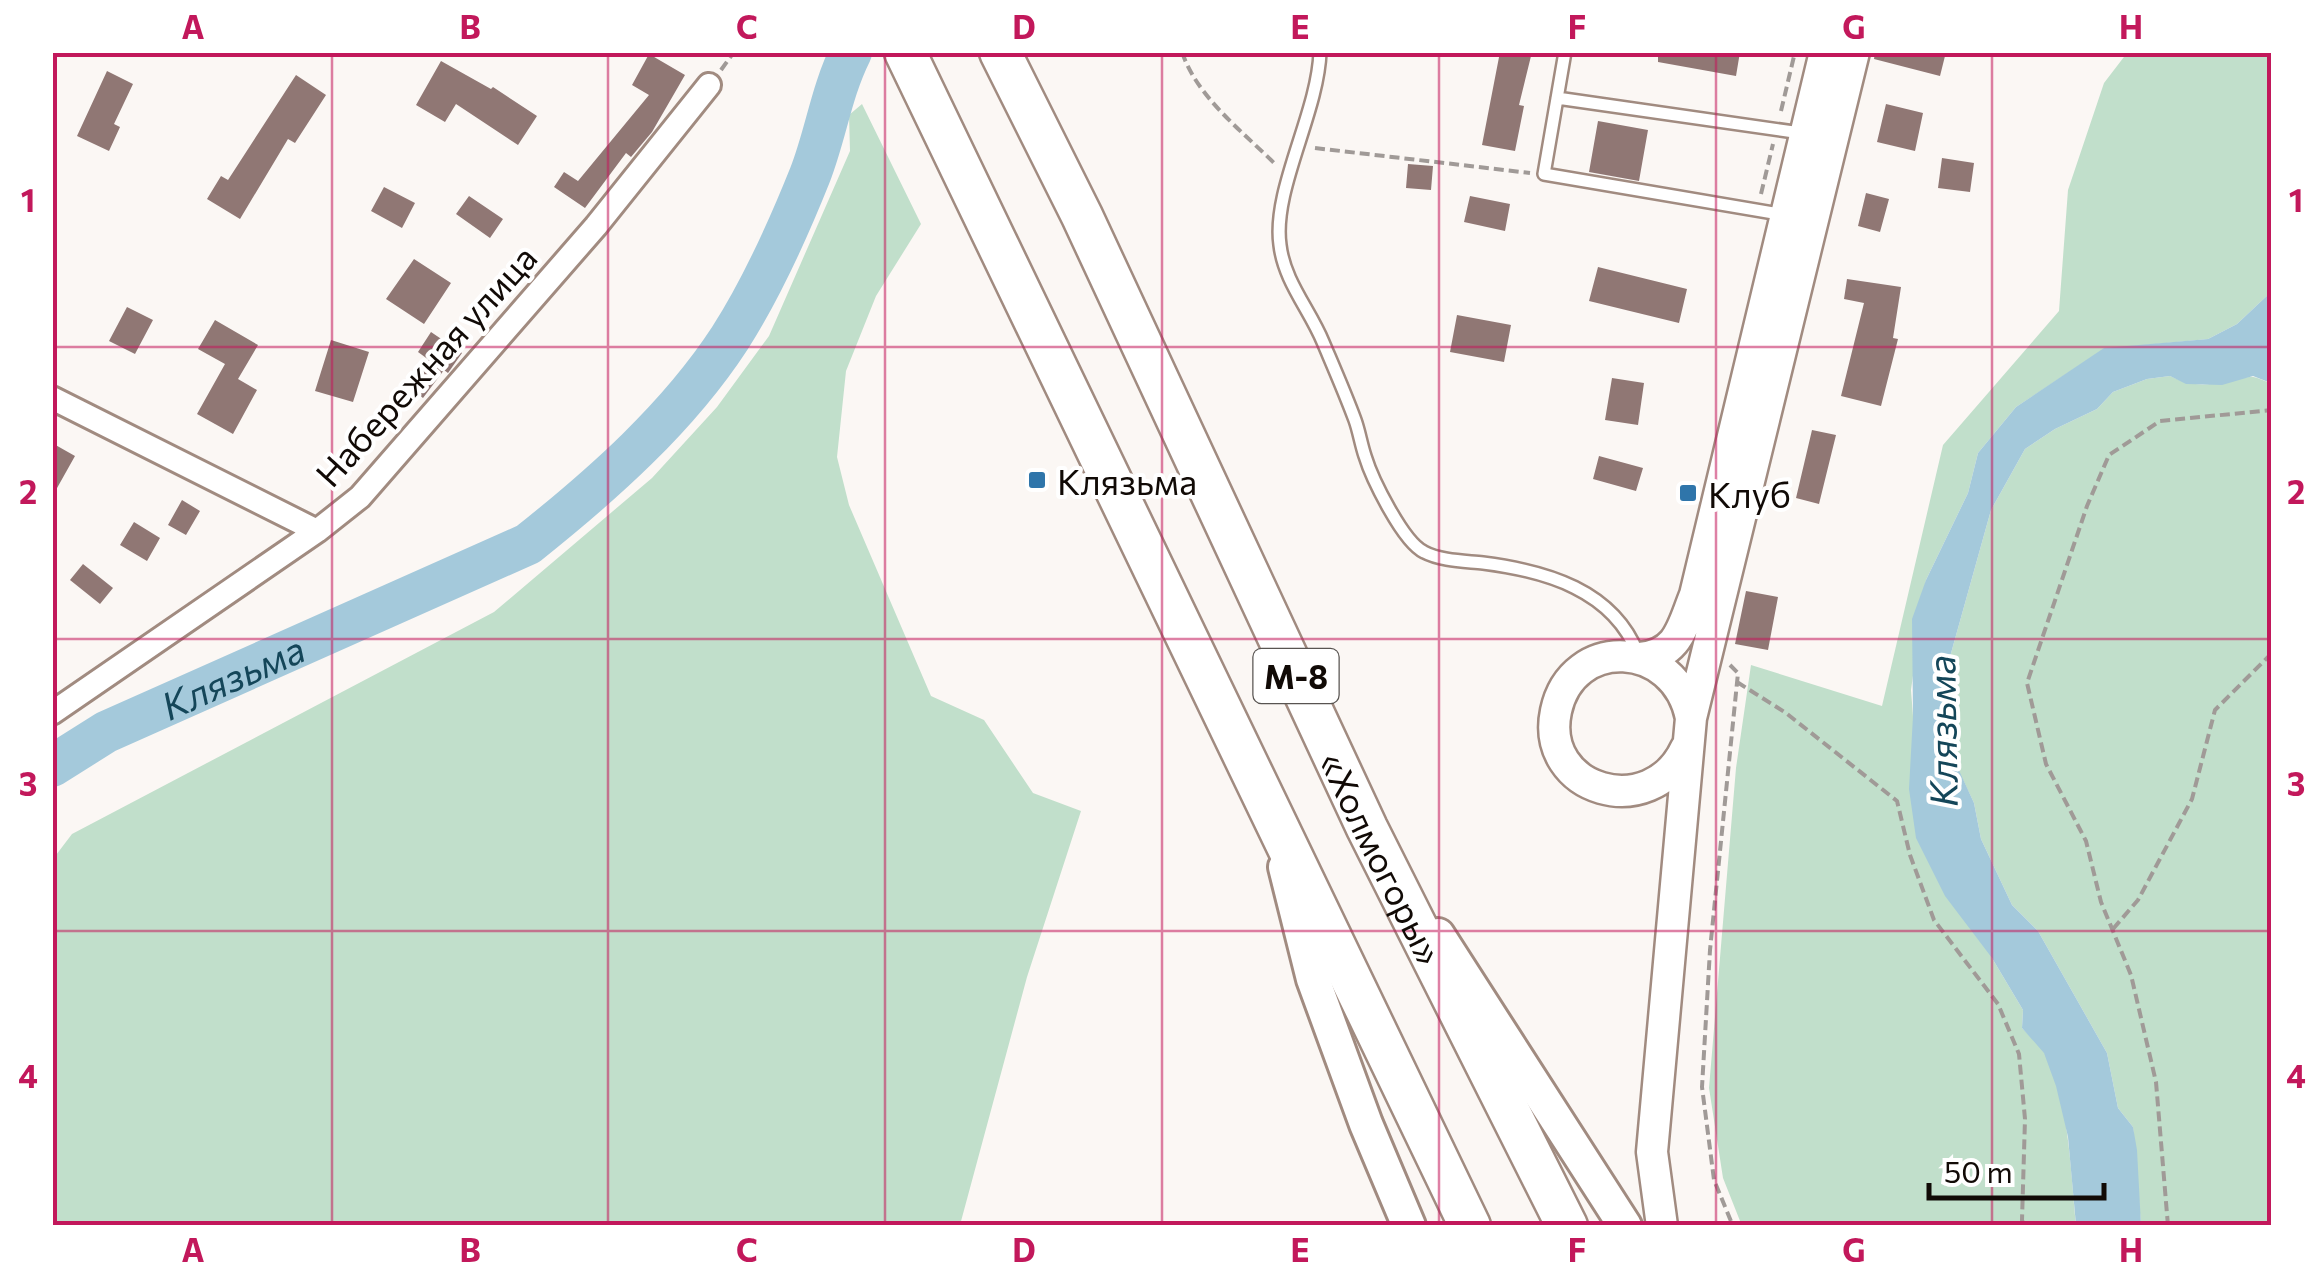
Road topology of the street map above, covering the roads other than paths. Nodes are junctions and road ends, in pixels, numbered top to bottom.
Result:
1 (905, 52) edge
2 (1000, 52) edge
3 (1320, 52) edge
4 (1565, 52) edge
5 (1826, 52) edge
6 (1854, 52) edge
7 (709, 85) dead end
8 (1557, 98) junction
9 (1806, 134) junction
10 (1785, 215) junction
11 (52, 398) edge
12 (317, 531) junction
13 (1640, 658) junction
14 (52, 714) edge
15 (1690, 729) junction
16 (1270, 809) junction
17 (1367, 828) junction
18 (1409, 1226) edge
19 (1470, 1226) edge
20 (1567, 1226) edge
21 (1625, 1226) edge
22 (1662, 1226) edge

1 - 16 highway, М-8
2 - 17 highway, «Холмогоры» / М-8
3 - 13 lane
4 - 8 lane
5 - 9 street
6 - 15 street
7 - 12 street, Набережная улица
8 - 9 lane
8 - 10 lane
9 - 10 street
10 - 13 street
11 - 12 street
12 - 14 street, Набережная улица
13 - 15 street
13 - 15 street
15 - 22 street
16 - 18 main road
16 - 19 highway, М-8
17 - 20 highway, «Холмогоры» / М-8
17 - 21 main road

